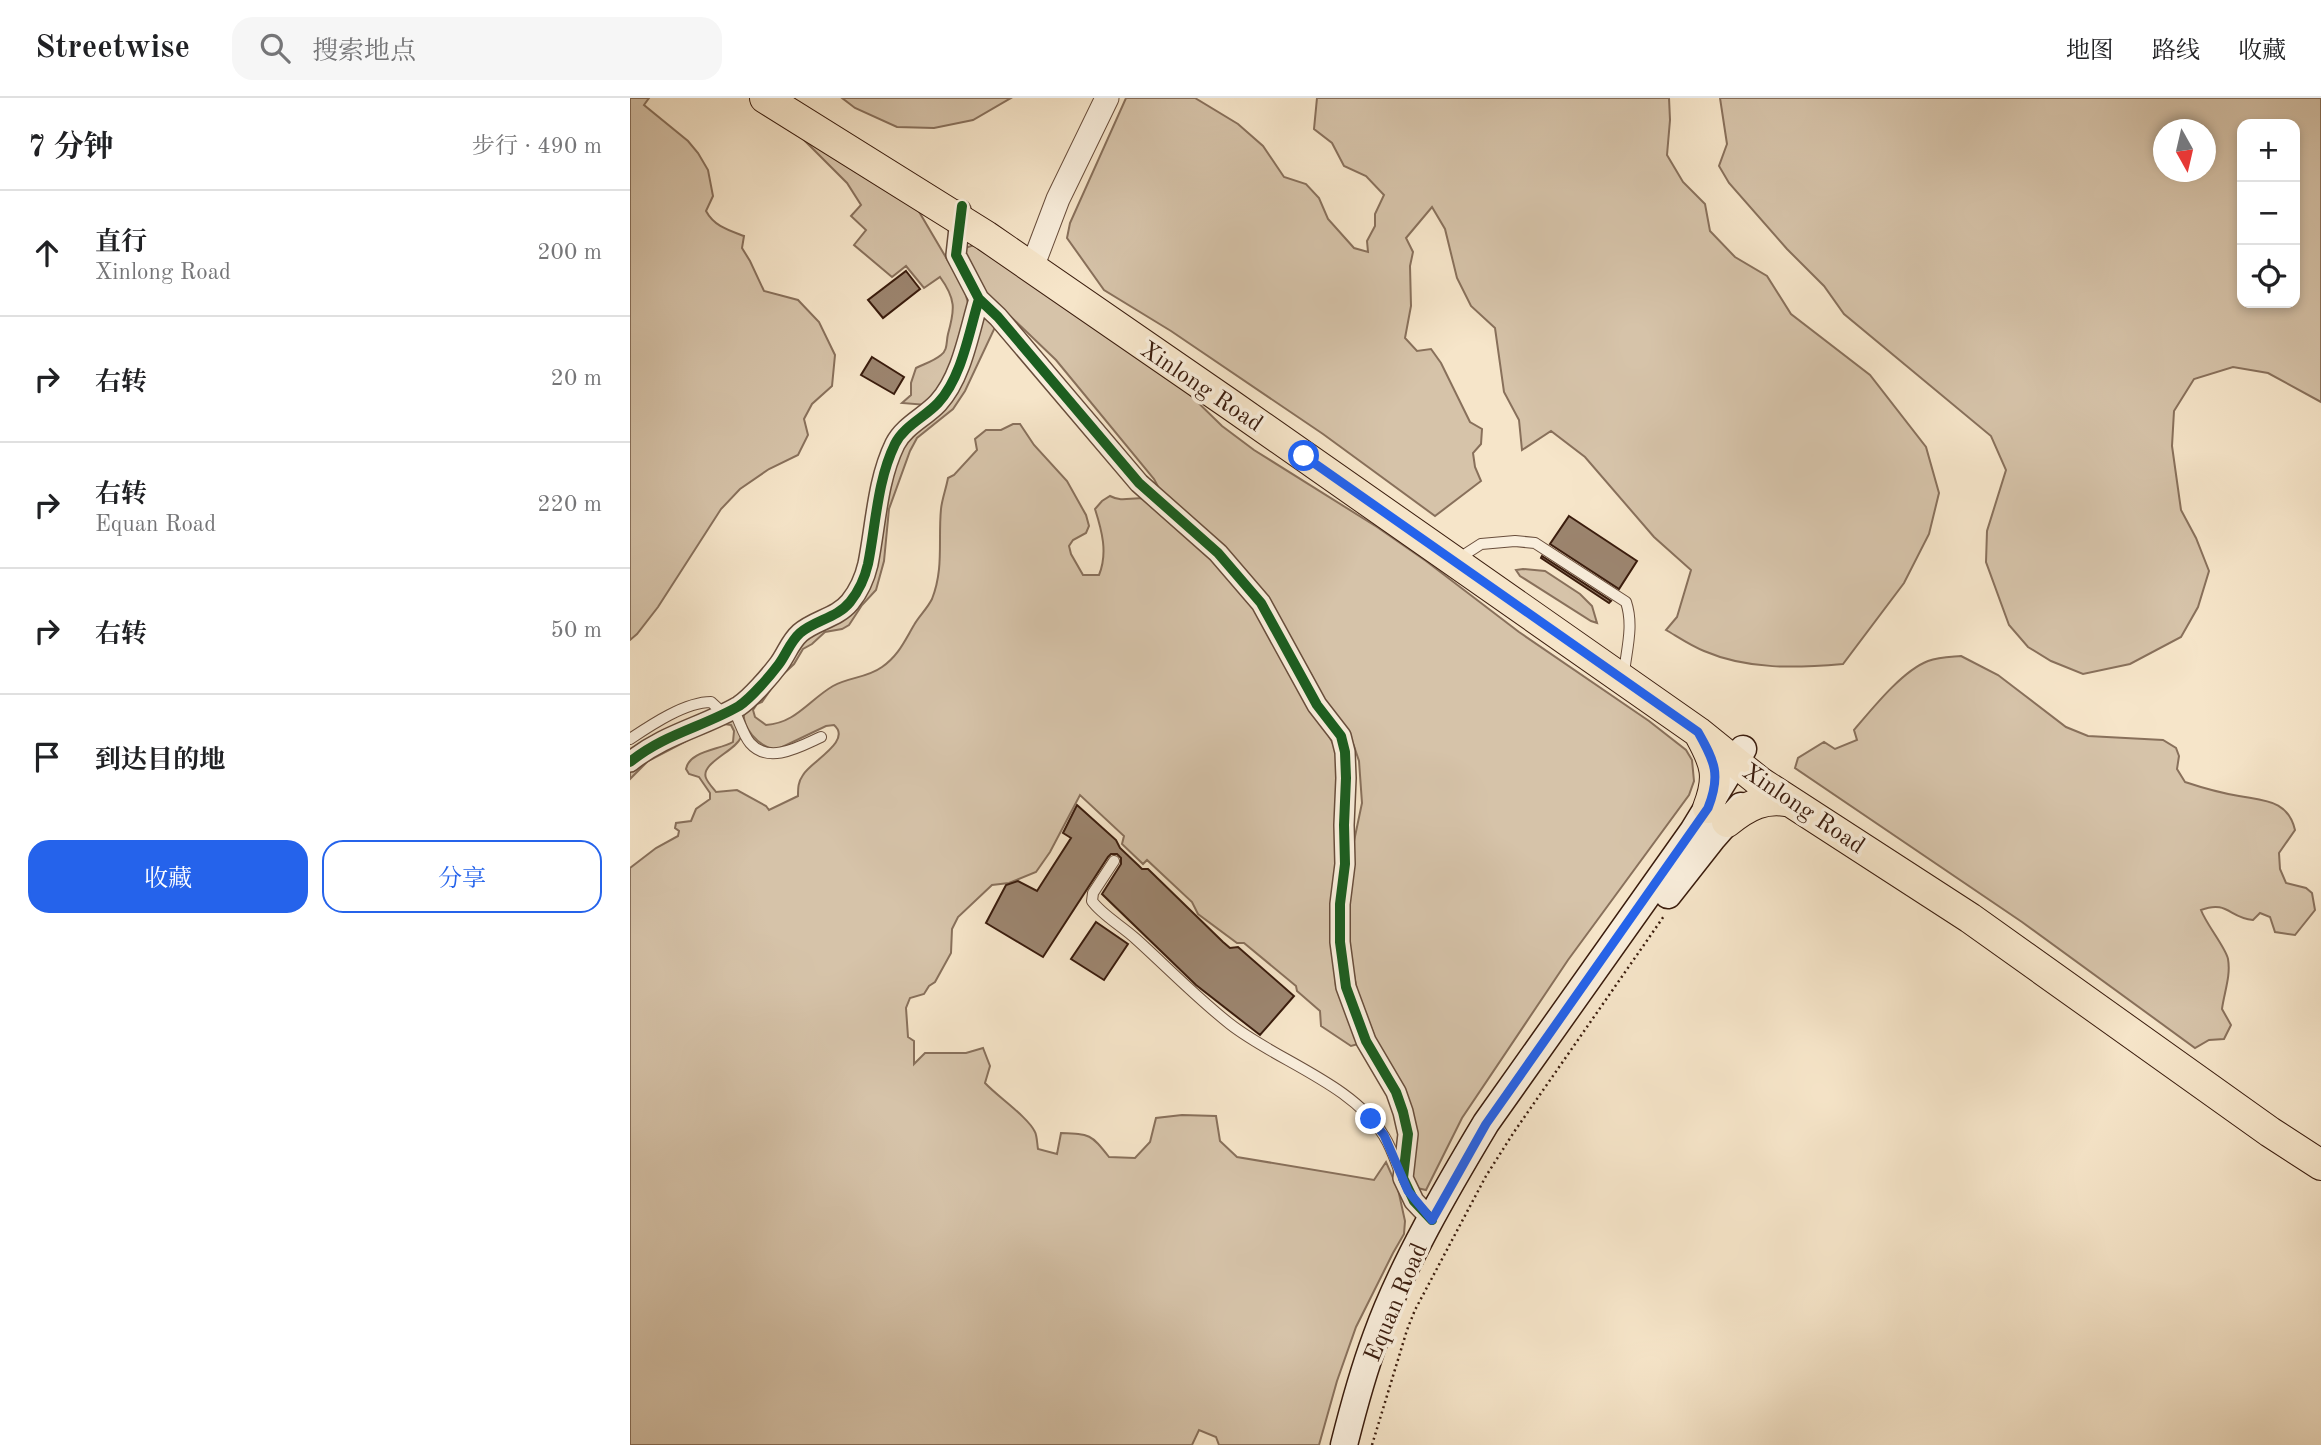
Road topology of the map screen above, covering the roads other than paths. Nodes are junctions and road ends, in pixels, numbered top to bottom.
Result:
1 (765, 98) edge
2 (786, 98) edge
3 (1107, 98) edge
4 (961, 213) junction
5 (1036, 257) junction
6 (979, 299) junction
7 (1467, 554) junction
8 (1625, 665) junction
9 (728, 711) junction
10 (1698, 732) junction
11 (821, 737) dead end
12 (630, 739) edge
13 (1739, 756) junction
14 (630, 762) edge
15 (1764, 776) junction
16 (1791, 802) junction
17 (1717, 815) junction
18 (1114, 861) dead end
19 (2321, 1157) edge
20 (2321, 1165) edge
21 (1403, 1178) junction
22 (1432, 1220) junction
23 (1344, 1445) edge
24 (1360, 1445) edge

1 - 4 main road, Xinlong Road
2 - 4 main road, Xinlong Road
3 - 5 street
4 - 5 main road, Xinlong Road
4 - 6 street
4 - 10 main road, Xinlong Road
5 - 7 main road, Xinlong Road
6 - 9 street
6 - 21 street
7 - 8 main road, Xinlong Road
7 - 8 lane
8 - 13 main road, Xinlong Road
9 - 11 lane
9 - 12 lane
9 - 14 street
10 - 13 main road, Xinlong Road
10 - 17 main road
13 - 15 main road, Xinlong Road
13 - 17 main road, Equan Road
15 - 16 main road, Xinlong Road
15 - 17 main road, Equan Road
15 - 19 main road, Xinlong Road
16 - 17 main road
16 - 20 main road, Xinlong Road
17 - 22 main road, Equan Road
17 - 24 main road, Equan Road
18 - 21 lane
21 - 22 street
22 - 23 main road, Equan Road

